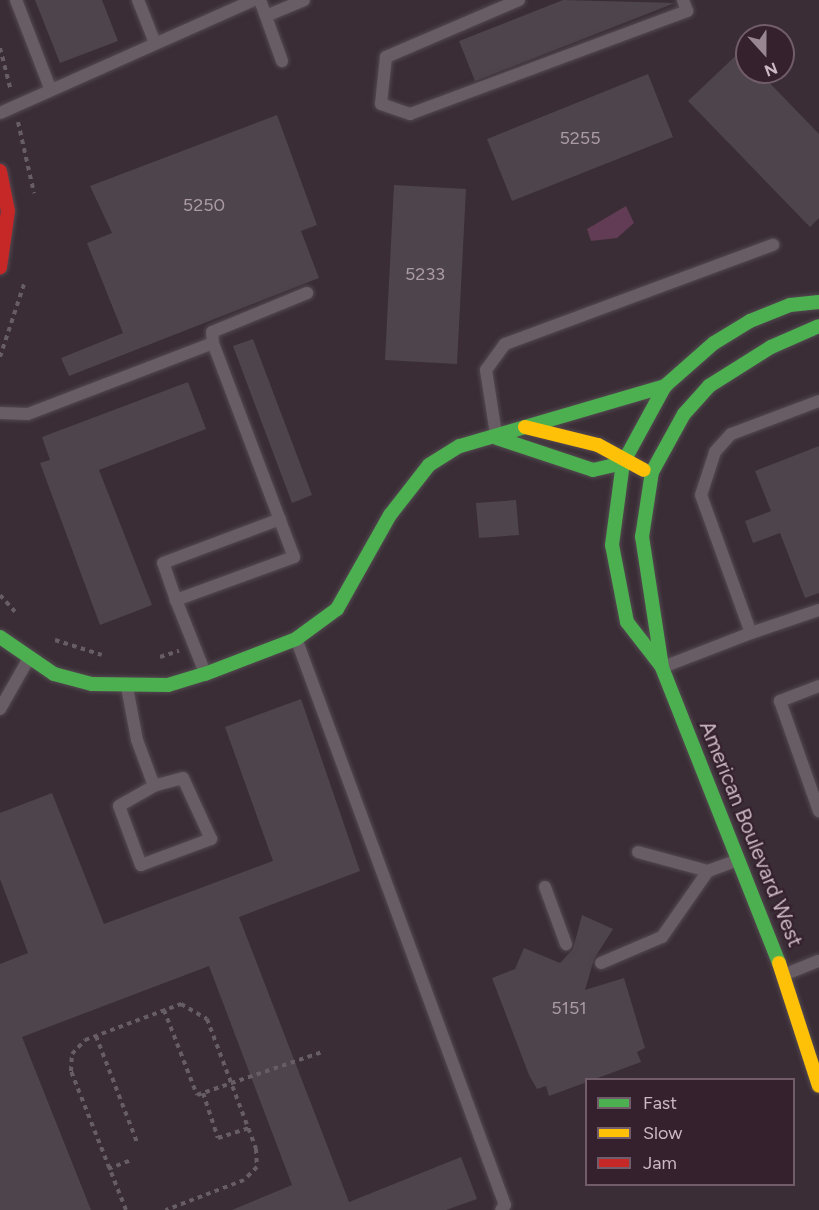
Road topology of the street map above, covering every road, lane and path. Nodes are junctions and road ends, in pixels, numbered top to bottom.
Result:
1 (16, 0) edge
2 (138, 0) edge
3 (255, 0) edge
4 (260, 0) edge
5 (304, 0) edge
6 (519, 0) edge
7 (683, 0) edge
8 (266, 16) junction
9 (155, 43) junction
10 (282, 61) dead end
11 (50, 88) junction
12 (0, 114) edge
13 (0, 171) edge
14 (3, 197) edge
15 (773, 245) dead end
16 (0, 267) edge
17 (308, 293) dead end
18 (819, 302) edge
19 (819, 326) edge
20 (213, 343) junction
21 (665, 386) junction
22 (819, 401) edge
23 (0, 413) edge
24 (522, 427) junction
25 (497, 438) junction
26 (623, 463) junction
27 (652, 472) junction
28 (280, 519) junction
29 (0, 595) edge
30 (176, 600) junction
31 (819, 610) edge
32 (21, 618) dead end
33 (752, 633) junction
34 (0, 637) edge
35 (49, 637) dead end
36 (296, 639) junction
37 (194, 646) junction
38 (113, 657) dead end
39 (155, 658) dead end
40 (28, 660) junction
41 (662, 667) junction
42 (206, 674) junction
43 (127, 686) junction
44 (819, 686) edge
45 (0, 709) edge
46 (154, 786) junction
47 (819, 811) edge
48 (638, 852) dead end
49 (741, 860) junction
50 (708, 871) junction
51 (545, 887) dead end
52 (566, 944) dead end
53 (819, 961) edge
54 (601, 963) dead end
55 (784, 974) junction
56 (164, 1010) junction
57 (96, 1036) junction
58 (322, 1052) dead end
59 (232, 1083) junction
60 (819, 1086) edge
61 (203, 1094) junction
62 (249, 1128) junction
63 (137, 1142) dead end
64 (132, 1160) dead end
65 (108, 1169) junction
66 (126, 1210) edge
67 (166, 1210) edge
68 (501, 1210) edge

1 - 11 lane
2 - 9 lane
3 - 9 lane
4 - 8 lane
5 - 8 lane
6 - 7 lane
8 - 10 lane
9 - 11 lane
11 - 12 lane
13 - 14 street
14 - 16 street
15 - 25 lane
17 - 20 lane
18 - 21 street, American Boulevard West
19 - 27 street, American Boulevard West
20 - 23 lane
20 - 28 lane
21 - 24 street
21 - 26 street, American Boulevard West
22 - 33 lane
24 - 25 street
24 - 26 street
25 - 26 street
25 - 36 street
26 - 27 street
26 - 41 street, American Boulevard West
27 - 41 street, American Boulevard West
28 - 30 lane
28 - 30 lane
29 - 32 path
30 - 37 lane
31 - 33 lane
33 - 41 lane
34 - 40 street
35 - 38 path
36 - 42 street
36 - 68 lane
37 - 39 path
37 - 42 lane
40 - 43 street
40 - 45 lane
41 - 49 street, American Boulevard West
42 - 43 street
43 - 46 lane
44 - 47 lane
46 - 46 lane
48 - 50 lane
49 - 50 lane
49 - 55 street, American Boulevard West
50 - 54 lane
51 - 52 lane
53 - 55 lane
55 - 60 street, American Boulevard West
56 - 57 path
56 - 59 path
56 - 61 path
57 - 63 path
57 - 65 path
58 - 59 path
59 - 61 path
59 - 62 path
61 - 62 path
62 - 67 path
64 - 65 path
65 - 66 path

